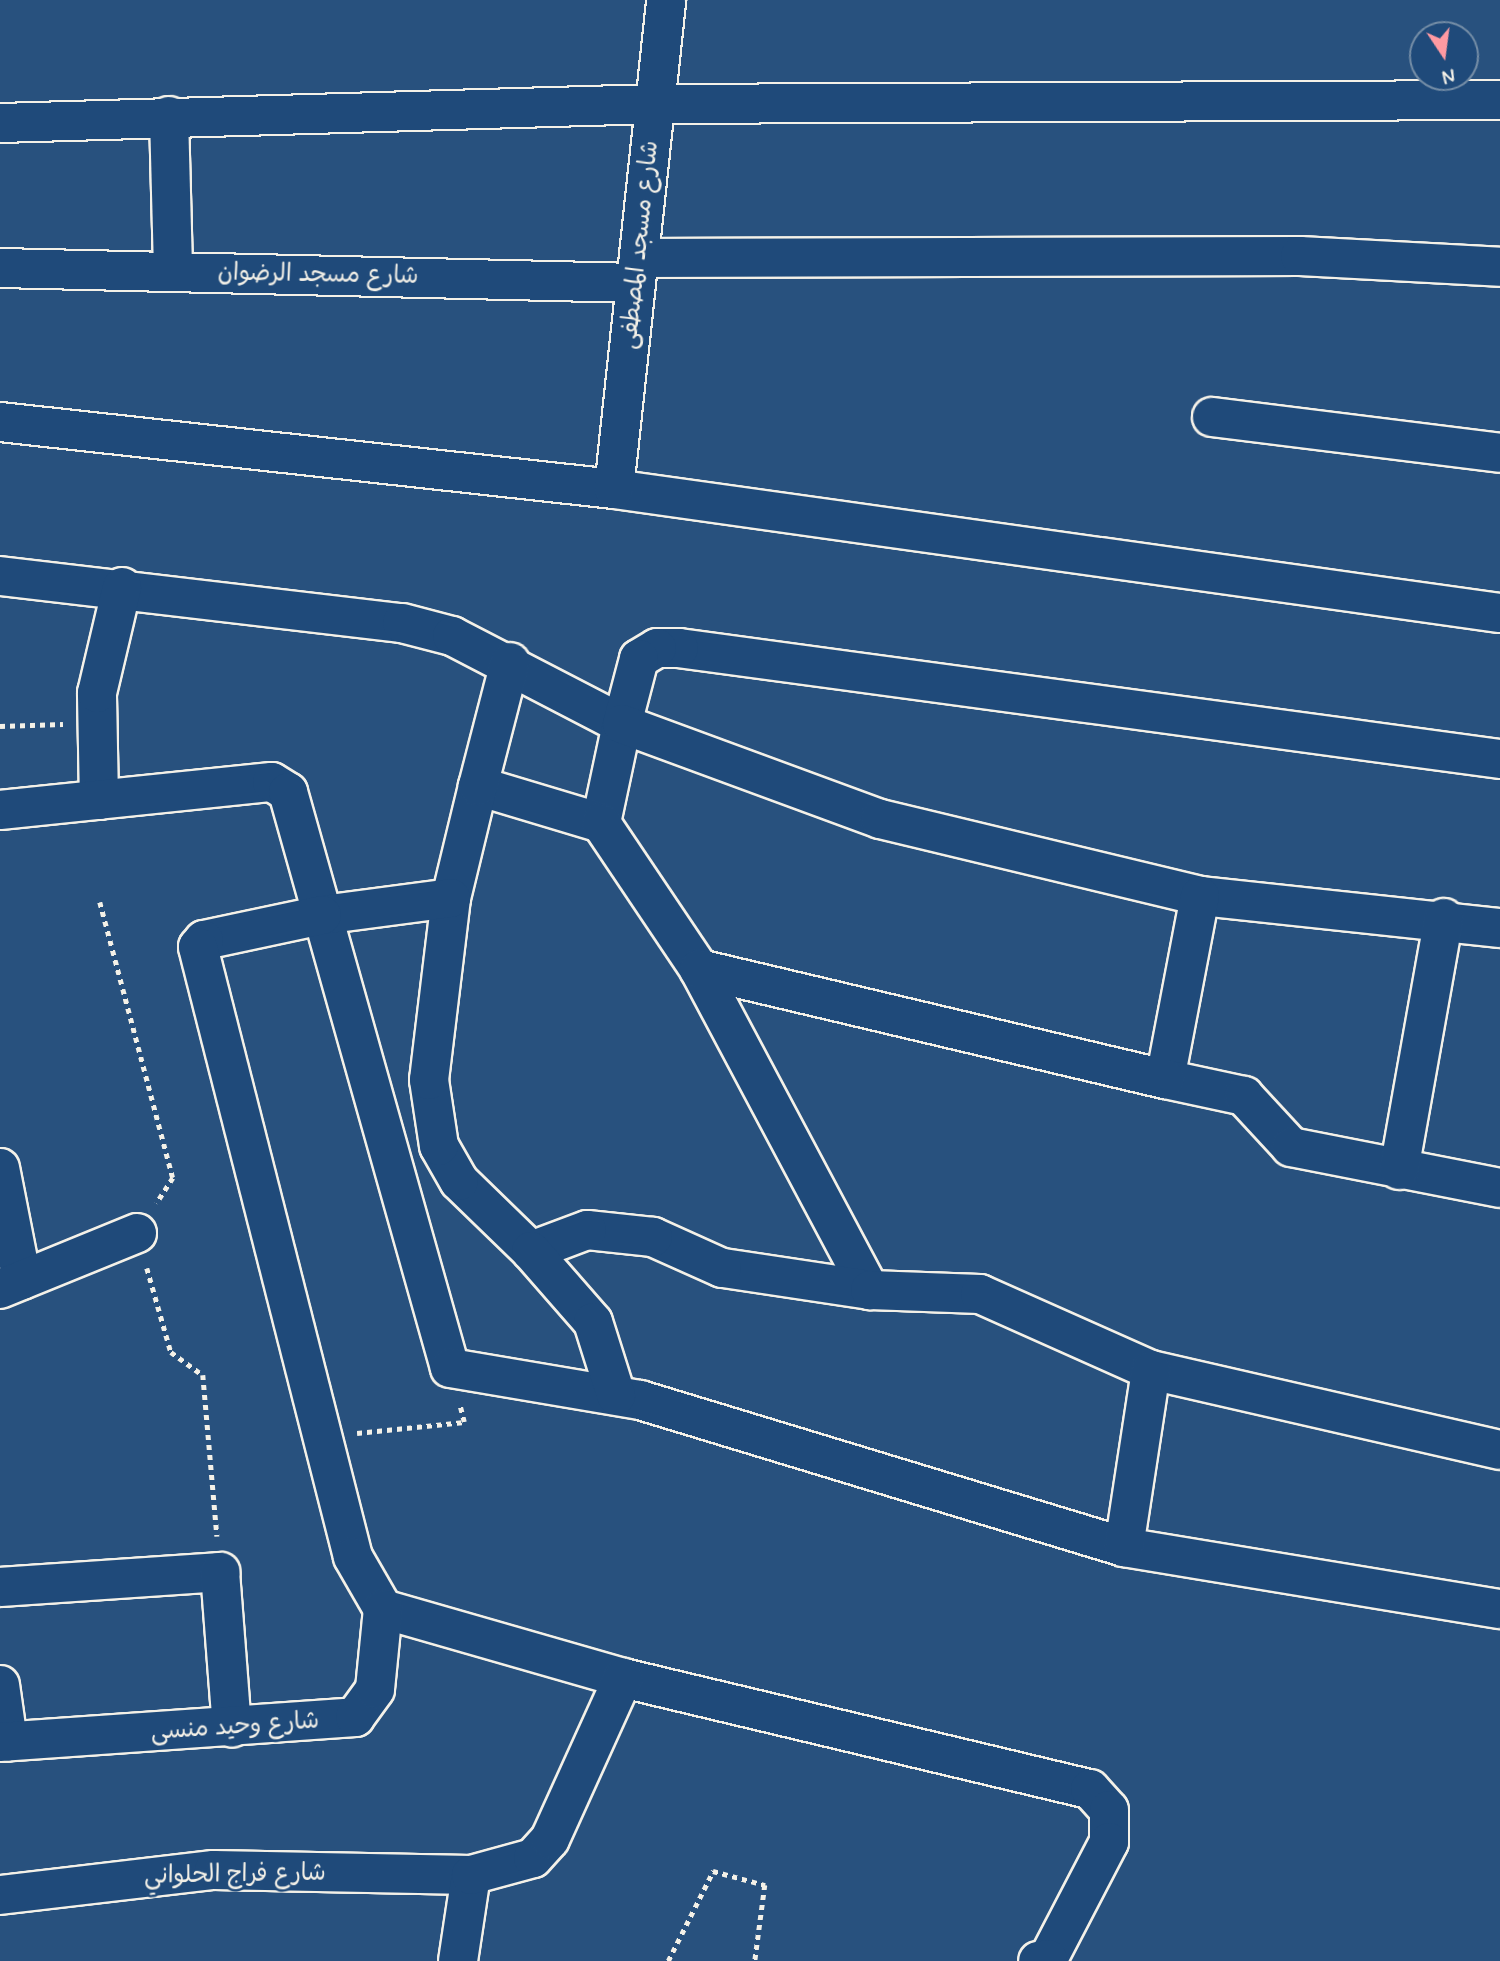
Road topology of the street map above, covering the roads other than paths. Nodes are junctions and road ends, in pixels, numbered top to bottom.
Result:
1 (666, 0) edge
2 (1500, 100) edge
3 (655, 104) junction
4 (169, 116) junction
5 (0, 122) edge
6 (1500, 267) edge
7 (0, 268) edge
8 (637, 270) junction
9 (173, 271) junction
10 (1212, 417) dead end
11 (0, 422) edge
12 (1500, 453) edge
13 (614, 489) junction
14 (0, 576) edge
15 (122, 587) junction
16 (1500, 613) edge
17 (510, 662) junction
18 (622, 724) junction
19 (1500, 759) edge
20 (478, 786) junction
21 (99, 800) junction
22 (0, 810) edge
23 (601, 823) junction
24 (1200, 897) junction
25 (451, 898) junction
26 (322, 915) junction
27 (1444, 918) junction
28 (1500, 928) edge
29 (699, 968) junction
30 (1165, 1079) junction
31 (0, 1168) edge
32 (1399, 1170) junction
33 (1500, 1188) edge
34 (137, 1233) road end
35 (531, 1251) junction
36 (11, 1285) edge
37 (870, 1290) junction
38 (1152, 1370) junction
39 (616, 1395) junction
40 (1500, 1450) edge
41 (1124, 1547) junction
42 (0, 1587) edge
43 (383, 1609) junction
44 (1500, 1609) edge
45 (622, 1678) junction
46 (0, 1685) edge
47 (232, 1728) junction
48 (4, 1742) edge
49 (471, 1875) junction
50 (0, 1895) edge
51 (458, 1961) edge
52 (1048, 1961) edge

1 - 3 street, شارع مسجد المصطفى
2 - 3 street
3 - 4 street
3 - 8 street, شارع مسجد المصطفى
4 - 5 street
4 - 9 street
6 - 8 street, شارع مسجد الرضوان
7 - 9 street, شارع مسجد الرضوان
8 - 9 street, شارع مسجد الرضوان
8 - 13 street, شارع مسجد المصطفى
10 - 12 street
11 - 13 street
13 - 16 street
14 - 15 street
15 - 17 street
15 - 21 street
17 - 18 street
17 - 20 street
18 - 19 street
18 - 23 street
18 - 24 street
20 - 23 street
20 - 25 street
21 - 22 street
21 - 26 street
23 - 29 street
24 - 27 street
24 - 30 street
25 - 26 street
25 - 35 street
26 - 39 street
26 - 43 street
27 - 28 street
27 - 32 street
29 - 30 street
29 - 37 street
30 - 32 street
31 - 36 street
32 - 33 street
34 - 36 street
35 - 37 street
35 - 39 street
37 - 38 street
38 - 40 street
38 - 41 street
39 - 41 street
41 - 44 street
42 - 47 street
43 - 45 street
43 - 47 street, شارع وحيد منسى
45 - 49 street, شارع فراج الحلواني
45 - 52 street
46 - 48 street
47 - 48 street, شارع وحيد منسى
49 - 50 street, شارع فراج الحلواني
49 - 51 street

